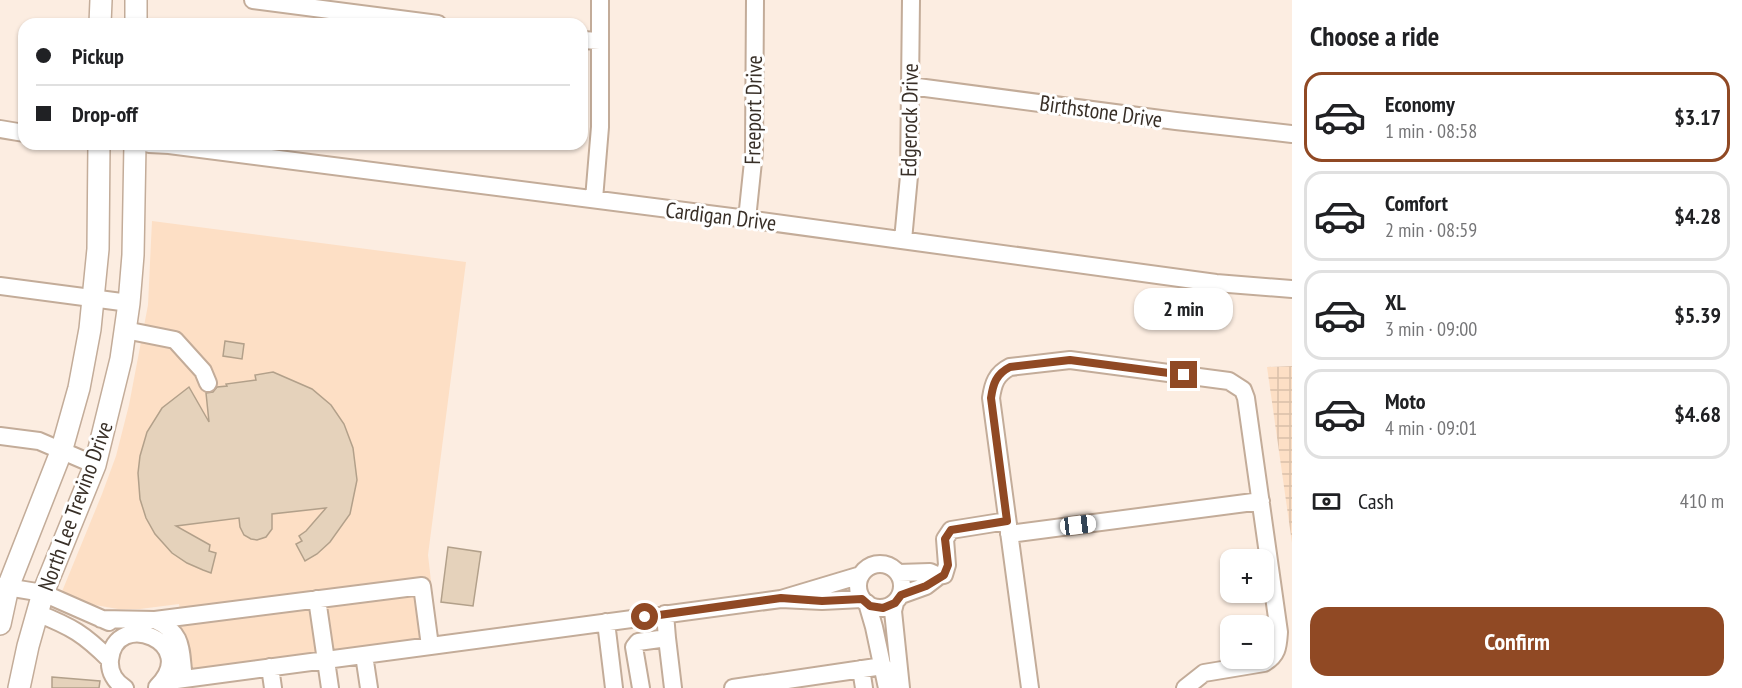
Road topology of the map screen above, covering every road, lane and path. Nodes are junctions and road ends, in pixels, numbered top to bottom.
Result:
1 (101, 0) edge
2 (136, 0) edge
3 (253, 0) edge
4 (600, 0) edge
5 (755, 0) edge
6 (911, 0) edge
7 (100, 18) edge
8 (136, 18) edge
9 (392, 18) edge
10 (588, 40) edge
11 (600, 41) junction
12 (910, 86) junction
13 (0, 129) edge
14 (18, 132) edge
15 (1292, 134) edge
16 (99, 150) edge
17 (135, 150) edge
18 (208, 150) edge
19 (594, 199) junction
20 (747, 219) junction
21 (903, 240) junction
22 (0, 286) edge
23 (1292, 289) edge
24 (94, 298) junction
25 (129, 303) junction
26 (125, 330) junction
27 (208, 382) dead end
28 (0, 436) edge
29 (61, 452) junction
30 (95, 465) junction
31 (1261, 501) junction
32 (1008, 527) junction
33 (898, 573) junction
34 (861, 575) junction
35 (939, 576) junction
36 (4, 587) edge
37 (781, 598) junction
38 (317, 599) junction
39 (898, 599) junction
40 (865, 601) junction
41 (40, 603) junction
42 (665, 614) junction
43 (101, 619) junction
44 (155, 620) junction
45 (606, 622) junction
46 (0, 624) edge
47 (135, 633) junction
48 (667, 638) junction
49 (430, 646) junction
50 (364, 655) junction
51 (110, 660) junction
52 (326, 660) junction
53 (883, 666) junction
54 (270, 667) junction
55 (861, 669) junction
56 (184, 679) junction
57 (158, 685) edge
58 (19, 688) edge
59 (125, 688) edge
60 (273, 688) edge
61 (330, 688) edge
62 (369, 688) edge
63 (614, 688) edge
64 (641, 688) edge
65 (673, 688) edge
66 (737, 688) edge
67 (864, 688) edge
68 (886, 688) edge
69 (901, 688) edge
70 (1029, 688) edge
71 (1185, 688) edge

1 - 7 main road
2 - 8 main road
3 - 9 street
4 - 11 street
5 - 20 street, Freeport Drive
6 - 12 street, Edgerock Drive
10 - 11 street
11 - 19 street
12 - 15 street, Birthstone Drive
12 - 21 street, Edgerock Drive
13 - 14 street
16 - 24 main road, North Lee Trevino Drive
17 - 25 main road, North Lee Trevino Drive
18 - 19 street, Cardigan Drive
19 - 20 street, Cardigan Drive
20 - 21 street, Cardigan Drive
21 - 23 street, Cardigan Drive
22 - 24 street
24 - 25 street
24 - 29 main road, North Lee Trevino Drive
25 - 26 main road, North Lee Trevino Drive
26 - 27 street
26 - 30 main road, North Lee Trevino Drive
28 - 29 street
29 - 30 street
29 - 36 main road, North Lee Trevino Drive
30 - 41 main road, North Lee Trevino Drive
31 - 32 street
31 - 32 street
31 - 71 street
32 - 35 street
32 - 70 street
33 - 34 street
33 - 35 street
33 - 39 street
34 - 37 street
34 - 40 street
35 - 39 street
36 - 41 street
36 - 46 main road, North Lee Trevino Drive
37 - 40 street
37 - 42 street
38 - 44 street
38 - 49 street
38 - 52 street
39 - 40 street
39 - 69 street
40 - 53 street
41 - 43 street
41 - 51 street
41 - 58 main road, North Lee Trevino Drive
42 - 45 street
42 - 48 street
43 - 44 street
43 - 47 street
44 - 56 street
45 - 49 street
45 - 63 street
47 - 51 street
47 - 57 street
48 - 64 street
48 - 65 street
49 - 50 street
50 - 52 street
50 - 62 street
51 - 59 street
52 - 54 street
52 - 61 street
53 - 55 street
53 - 68 street
54 - 56 street
54 - 60 street
55 - 66 street
55 - 67 street
56 - 57 street

